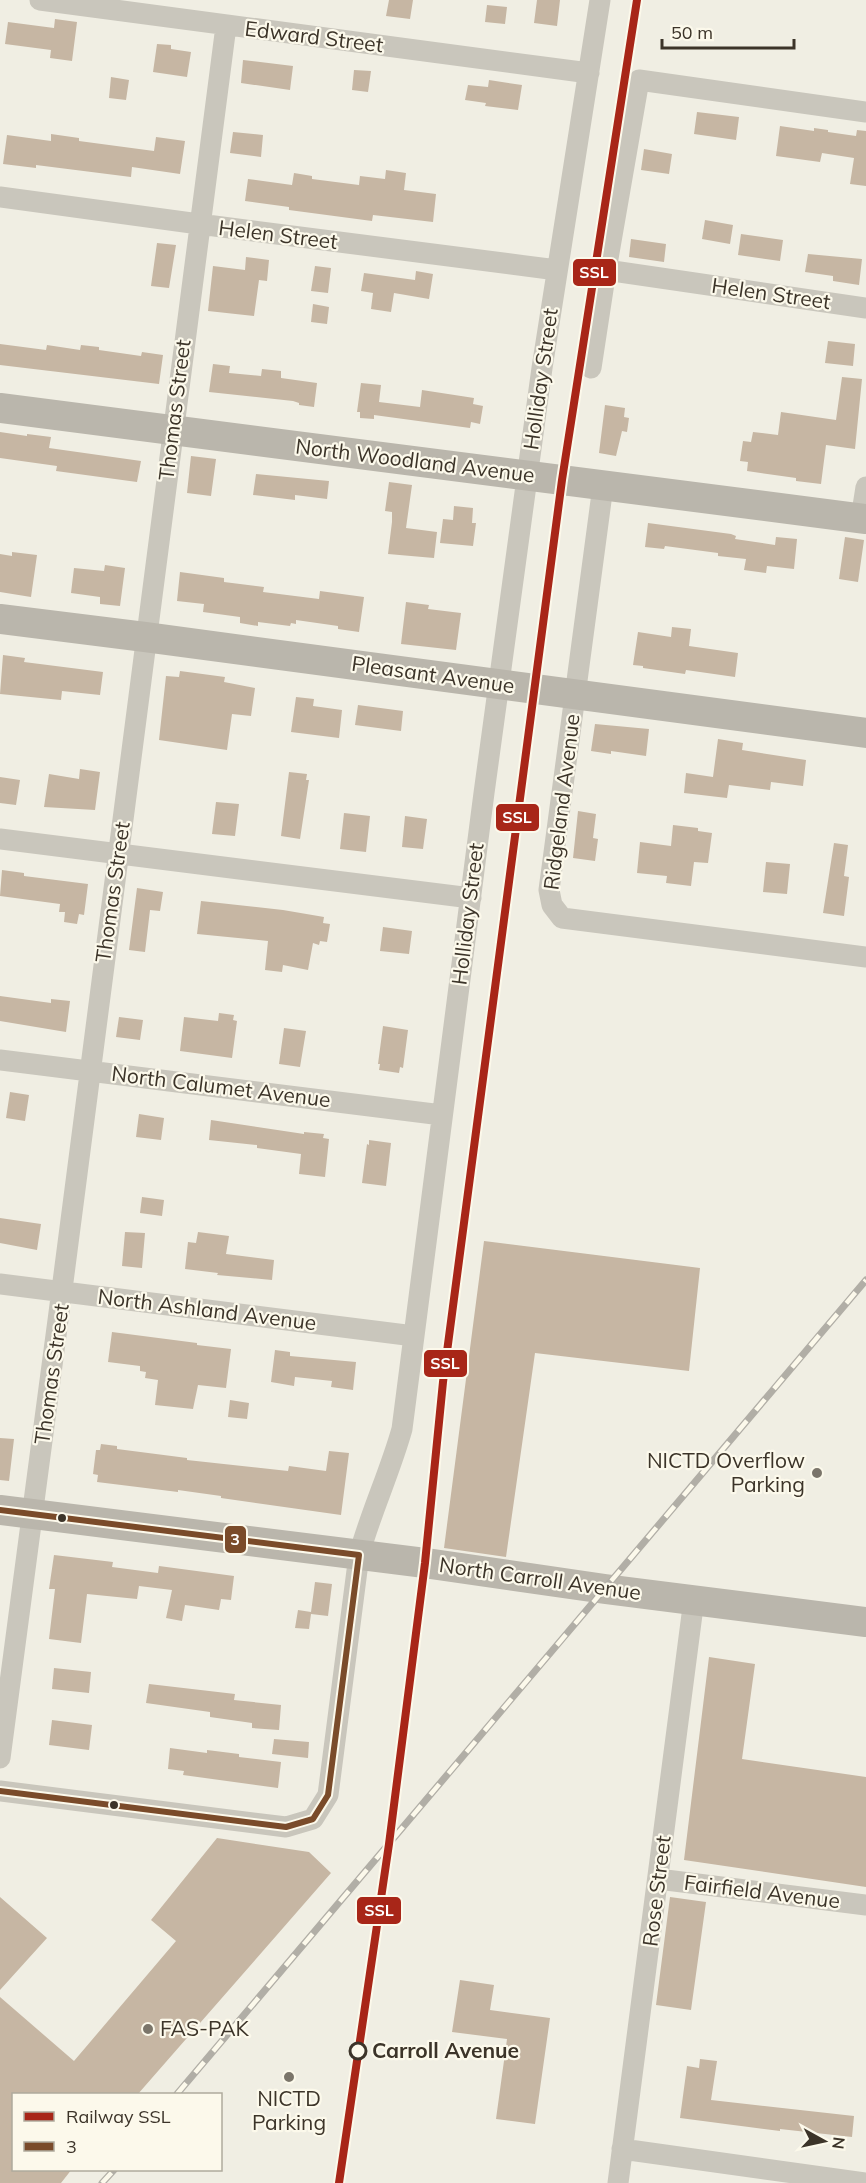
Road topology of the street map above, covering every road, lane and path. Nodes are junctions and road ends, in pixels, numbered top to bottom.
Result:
1 (40, 0) edge
2 (600, 0) edge
3 (226, 26) junction
4 (589, 73) junction
5 (866, 112) edge
6 (0, 197) edge
7 (199, 224) junction
8 (557, 270) junction
9 (606, 270) junction
10 (866, 308) edge
11 (591, 368) dead end
12 (0, 408) edge
13 (172, 430) junction
14 (527, 476) junction
15 (603, 486) junction
16 (866, 487) edge
17 (864, 519) edge
18 (0, 619) edge
19 (146, 637) junction
20 (499, 684) junction
21 (574, 695) junction
22 (866, 733) edge
23 (0, 838) edge
24 (118, 853) junction
25 (471, 898) junction
26 (866, 957) edge
27 (0, 1060) edge
28 (89, 1070) junction
29 (442, 1115) junction
30 (0, 1284) edge
31 (63, 1292) junction
32 (414, 1336) junction
33 (0, 1510) edge
34 (33, 1515) junction
35 (359, 1555) junction
36 (694, 1599) junction
37 (866, 1622) edge
38 (0, 1758) edge
39 (0, 1791) edge
40 (658, 1879) junction
41 (866, 1905) edge
42 (622, 2149) junction
43 (618, 2183) edge
44 (865, 2183) edge

1 - 3 street, Edward Street
2 - 4 street, Holliday Street
3 - 4 street, Edward Street
3 - 7 street, Thomas Street
4 - 8 street, Holliday Street
5 - 9 street
6 - 7 street, Helen Street
7 - 8 street, Helen Street
7 - 13 street, Thomas Street
8 - 14 street, Holliday Street
9 - 10 street, Helen Street
9 - 11 street
12 - 13 street, North Woodland Avenue
13 - 14 street, North Woodland Avenue
13 - 19 street, Thomas Street
14 - 15 street, North Woodland Avenue
14 - 20 street, Holliday Street
15 - 17 street, North Woodland Avenue
15 - 21 street, Ridgeland Avenue
16 - 17 street
18 - 19 street, Pleasant Avenue
19 - 20 street, Pleasant Avenue
19 - 24 street, Thomas Street
20 - 21 street, Pleasant Avenue
20 - 25 street, Holliday Street
21 - 22 street, Pleasant Avenue
21 - 26 street, Ridgeland Avenue
23 - 24 street
24 - 25 street
24 - 28 street, Thomas Street
25 - 29 street, Holliday Street
27 - 28 street, North Calumet Avenue
28 - 29 street, North Calumet Avenue
28 - 31 street, Thomas Street
29 - 32 street, Holliday Street
30 - 31 street, North Ashland Avenue
31 - 32 street, North Ashland Avenue
31 - 34 street, Thomas Street
32 - 35 street, Holliday Street
33 - 34 street, North Carroll Avenue
34 - 35 street, North Carroll Avenue
34 - 38 street, Thomas Street
35 - 36 street, North Carroll Avenue
35 - 39 street, Holliday Street
36 - 37 street, North Carroll Avenue
36 - 40 street, Rose Street
40 - 41 street, Fairfield Avenue
40 - 42 street, Rose Street
42 - 43 street, Rose Street
42 - 44 street

